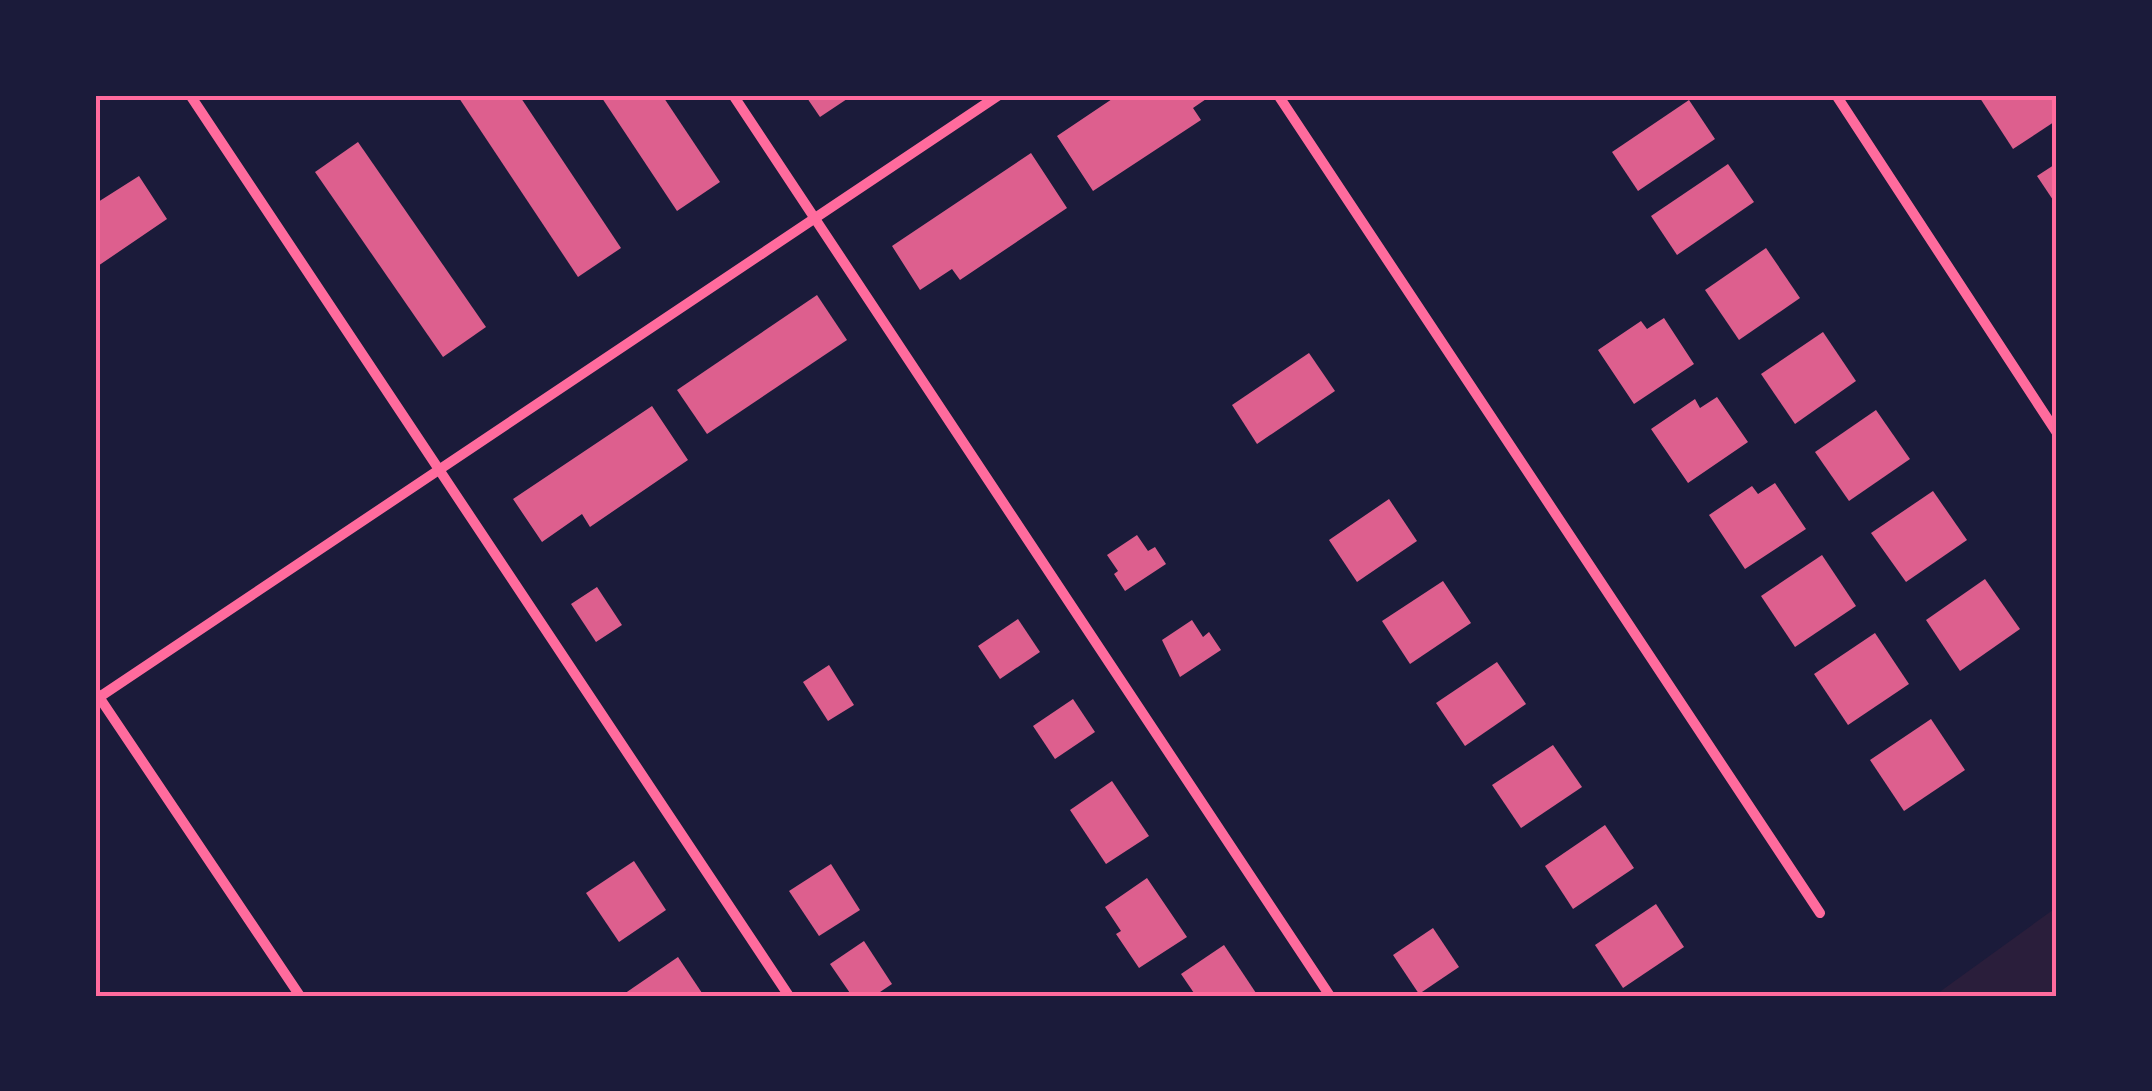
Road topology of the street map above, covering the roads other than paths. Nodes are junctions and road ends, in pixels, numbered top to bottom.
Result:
1 (190, 95) edge
2 (733, 95) edge
3 (1000, 95) edge
4 (1278, 95) edge
5 (1836, 95) edge
6 (815, 220) junction
7 (2057, 434) edge
8 (439, 470) junction
9 (96, 696) edge
10 (1820, 913) dead end
11 (300, 996) edge
12 (789, 996) edge
13 (1330, 996) edge

1 - 8 street
2 - 6 street
3 - 6 street
4 - 10 street
5 - 7 street
6 - 8 street
6 - 13 street
8 - 9 street
8 - 12 street
9 - 11 street

